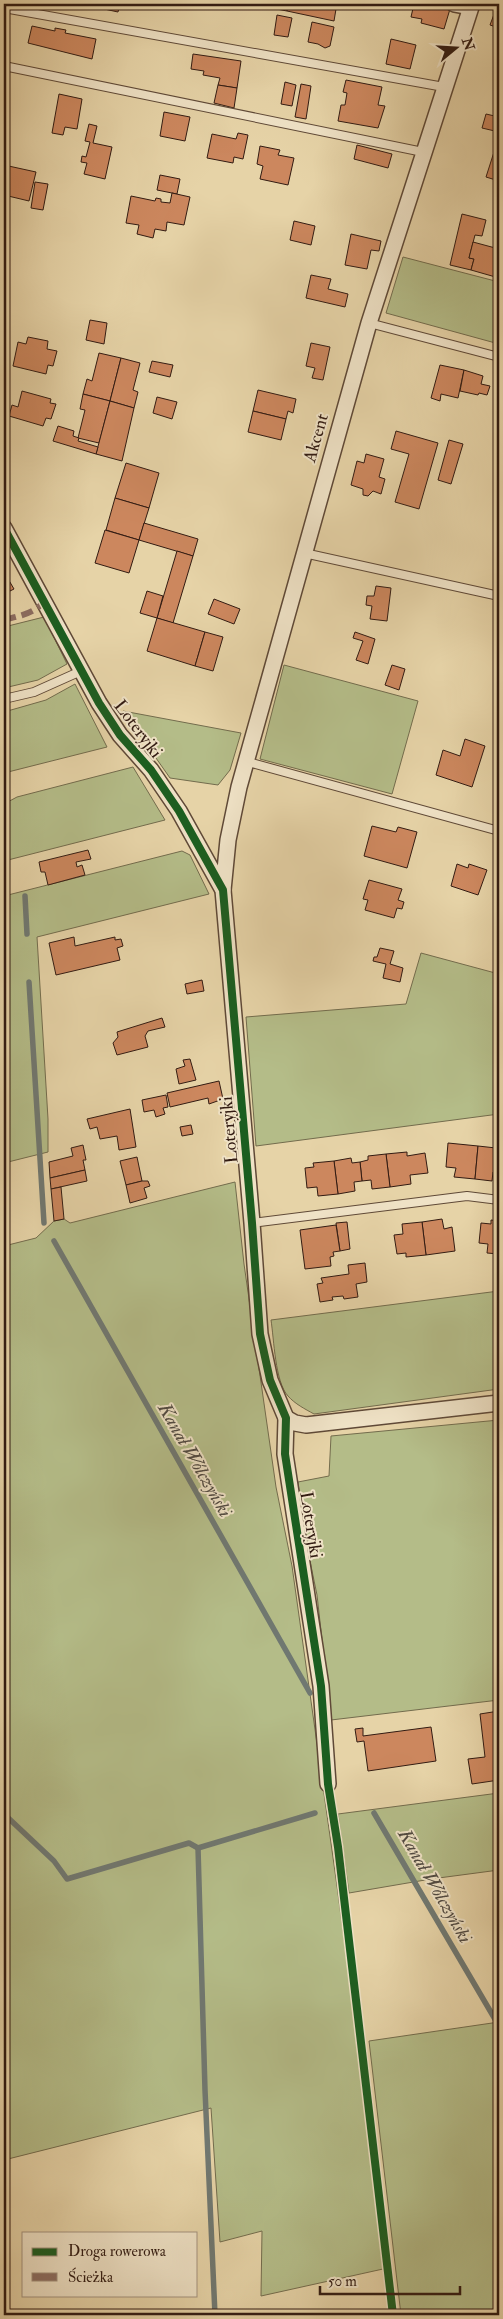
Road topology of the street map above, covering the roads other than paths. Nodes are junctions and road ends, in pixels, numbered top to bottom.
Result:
1 (454, 4) edge
2 (471, 6) edge
3 (4, 8) edge
4 (4, 66) edge
5 (444, 87) junction
6 (423, 152) junction
7 (369, 322) junction
8 (499, 357) edge
9 (4, 528) edge
10 (304, 553) junction
11 (499, 596) edge
12 (81, 671) junction
13 (4, 699) edge
14 (248, 762) junction
15 (499, 831) edge
16 (223, 890) junction
17 (499, 1200) edge
18 (252, 1223) junction
19 (499, 1403) edge
20 (286, 1418) junction
21 (328, 1784) dead end

1 - 2 street
2 - 5 street, Akcent
3 - 5 lane
4 - 6 lane
5 - 6 street, Akcent
6 - 7 street, Akcent
7 - 8 lane
7 - 10 street, Akcent
9 - 12 street, Loteryjki
10 - 11 lane
10 - 14 street, Akcent
12 - 13 lane
12 - 16 street, Loteryjki
14 - 15 lane
14 - 16 street, Akcent
16 - 18 street, Loteryjki
17 - 18 lane
18 - 20 street, Loteryjki
19 - 20 street
20 - 21 street, Loteryjki

